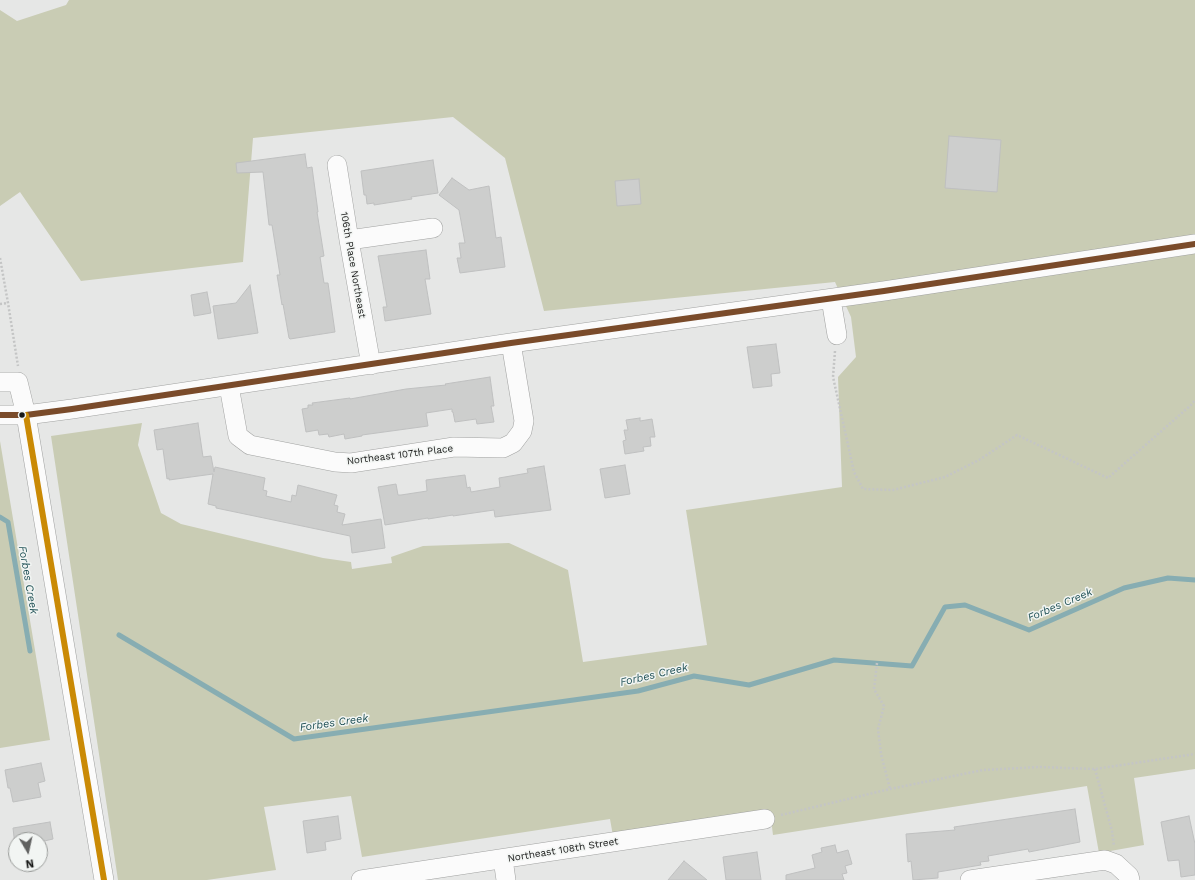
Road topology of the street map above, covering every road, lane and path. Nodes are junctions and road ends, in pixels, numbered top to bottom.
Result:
1 (337, 165) dead end
2 (433, 228) dead end
3 (349, 240) junction
4 (1195, 244) edge
5 (0, 258) edge
6 (831, 299) junction
7 (8, 303) junction
8 (0, 304) edge
9 (837, 335) joint
10 (511, 343) junction
11 (371, 365) junction
12 (18, 368) dead end
13 (0, 382) edge
14 (229, 386) junction
15 (1195, 400) edge
16 (0, 415) edge
17 (26, 415) junction
18 (877, 663) dead end
19 (1195, 754) edge
20 (1095, 769) junction
21 (890, 789) junction
22 (765, 819) joint
23 (503, 859) junction
24 (1116, 864) junction
25 (385, 878) edge
26 (104, 880) edge
27 (360, 880) edge
28 (506, 880) edge
29 (970, 880) edge
30 (1130, 880) edge

1 - 3 street, 106th Place Northeast
2 - 3 street
3 - 11 street, 106th Place Northeast
4 - 6 street
5 - 7 path
6 - 9 street
6 - 10 street
7 - 8 path
7 - 12 path
9 - 15 path
10 - 11 street
10 - 14 street, Northeast 107th Place
11 - 14 street
13 - 17 street
14 - 17 street
16 - 17 street
17 - 26 street
18 - 21 path
19 - 20 path
20 - 21 path
20 - 24 path
21 - 22 path
22 - 23 street, Northeast 108th Street
23 - 25 street, Northeast 108th Street
23 - 28 street
24 - 29 street
24 - 30 street
25 - 27 street, Northeast 108th Street

